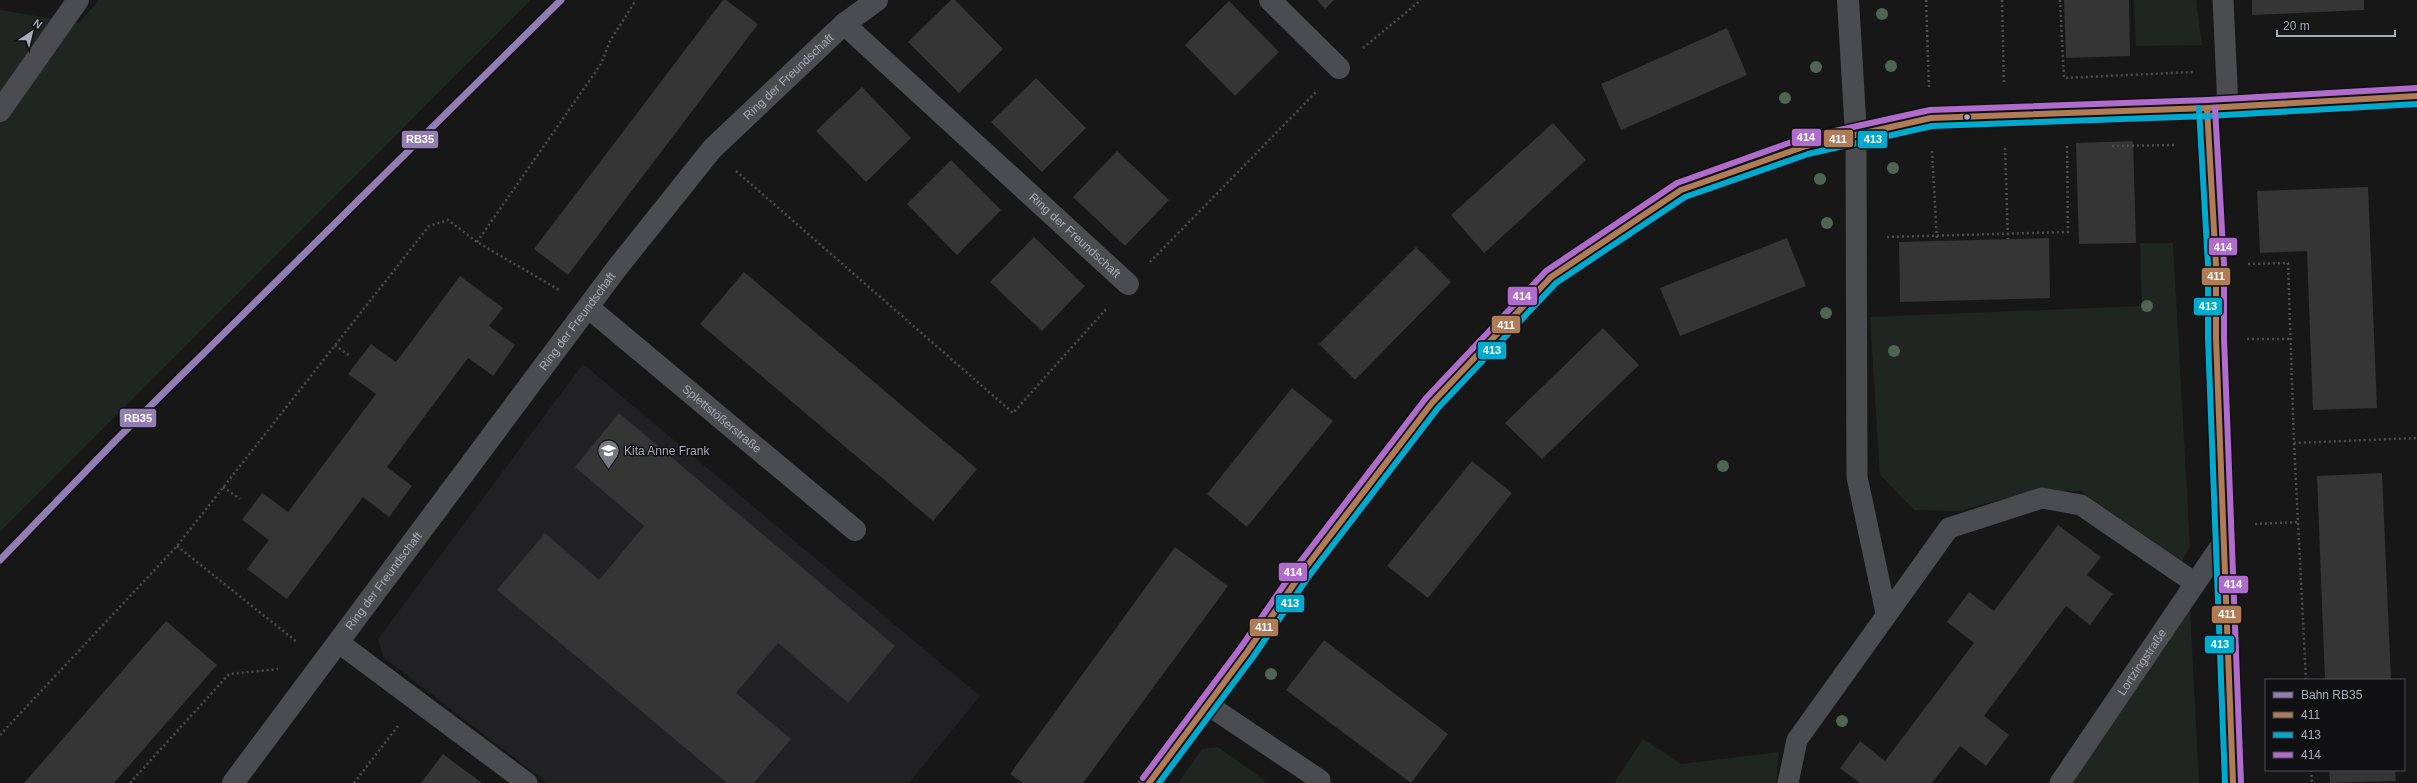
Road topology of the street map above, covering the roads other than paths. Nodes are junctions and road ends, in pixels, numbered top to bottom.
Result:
1 (78, 0) edge
2 (877, 0) edge
3 (1270, 0) edge
4 (1848, 0) edge
5 (2223, 0) edge
6 (844, 24) junction
7 (1339, 68) dead end
8 (2417, 96) edge
9 (2218, 107) junction
10 (0, 111) edge
11 (1856, 134) junction
12 (1128, 284) dead end
13 (589, 308) junction
14 (855, 530) dead end
15 (2224, 533) junction
16 (2196, 583) junction
17 (1886, 613) junction
18 (338, 642) junction
19 (1208, 705) junction
20 (233, 783) edge
21 (527, 783) edge
22 (1149, 783) edge
23 (1320, 783) edge
24 (1788, 783) edge
25 (2060, 783) edge
26 (2232, 783) edge

1 - 10 street
2 - 6 street, Ring der Freundschaft
3 - 7 street
4 - 11 street
5 - 9 lane
6 - 12 street, Ring der Freundschaft
6 - 13 street, Ring der Freundschaft
8 - 9 street
9 - 11 street
9 - 15 street
11 - 17 lane
11 - 19 street
13 - 14 street, Splettstößerstraße
13 - 18 street, Ring der Freundschaft
15 - 16 lane, Lortzingstraße
15 - 26 street
16 - 17 lane
16 - 25 lane, Lortzingstraße
17 - 24 lane
18 - 20 street, Ring der Freundschaft
18 - 21 lane, Ring der Freundschaft
19 - 22 street
19 - 23 lane

